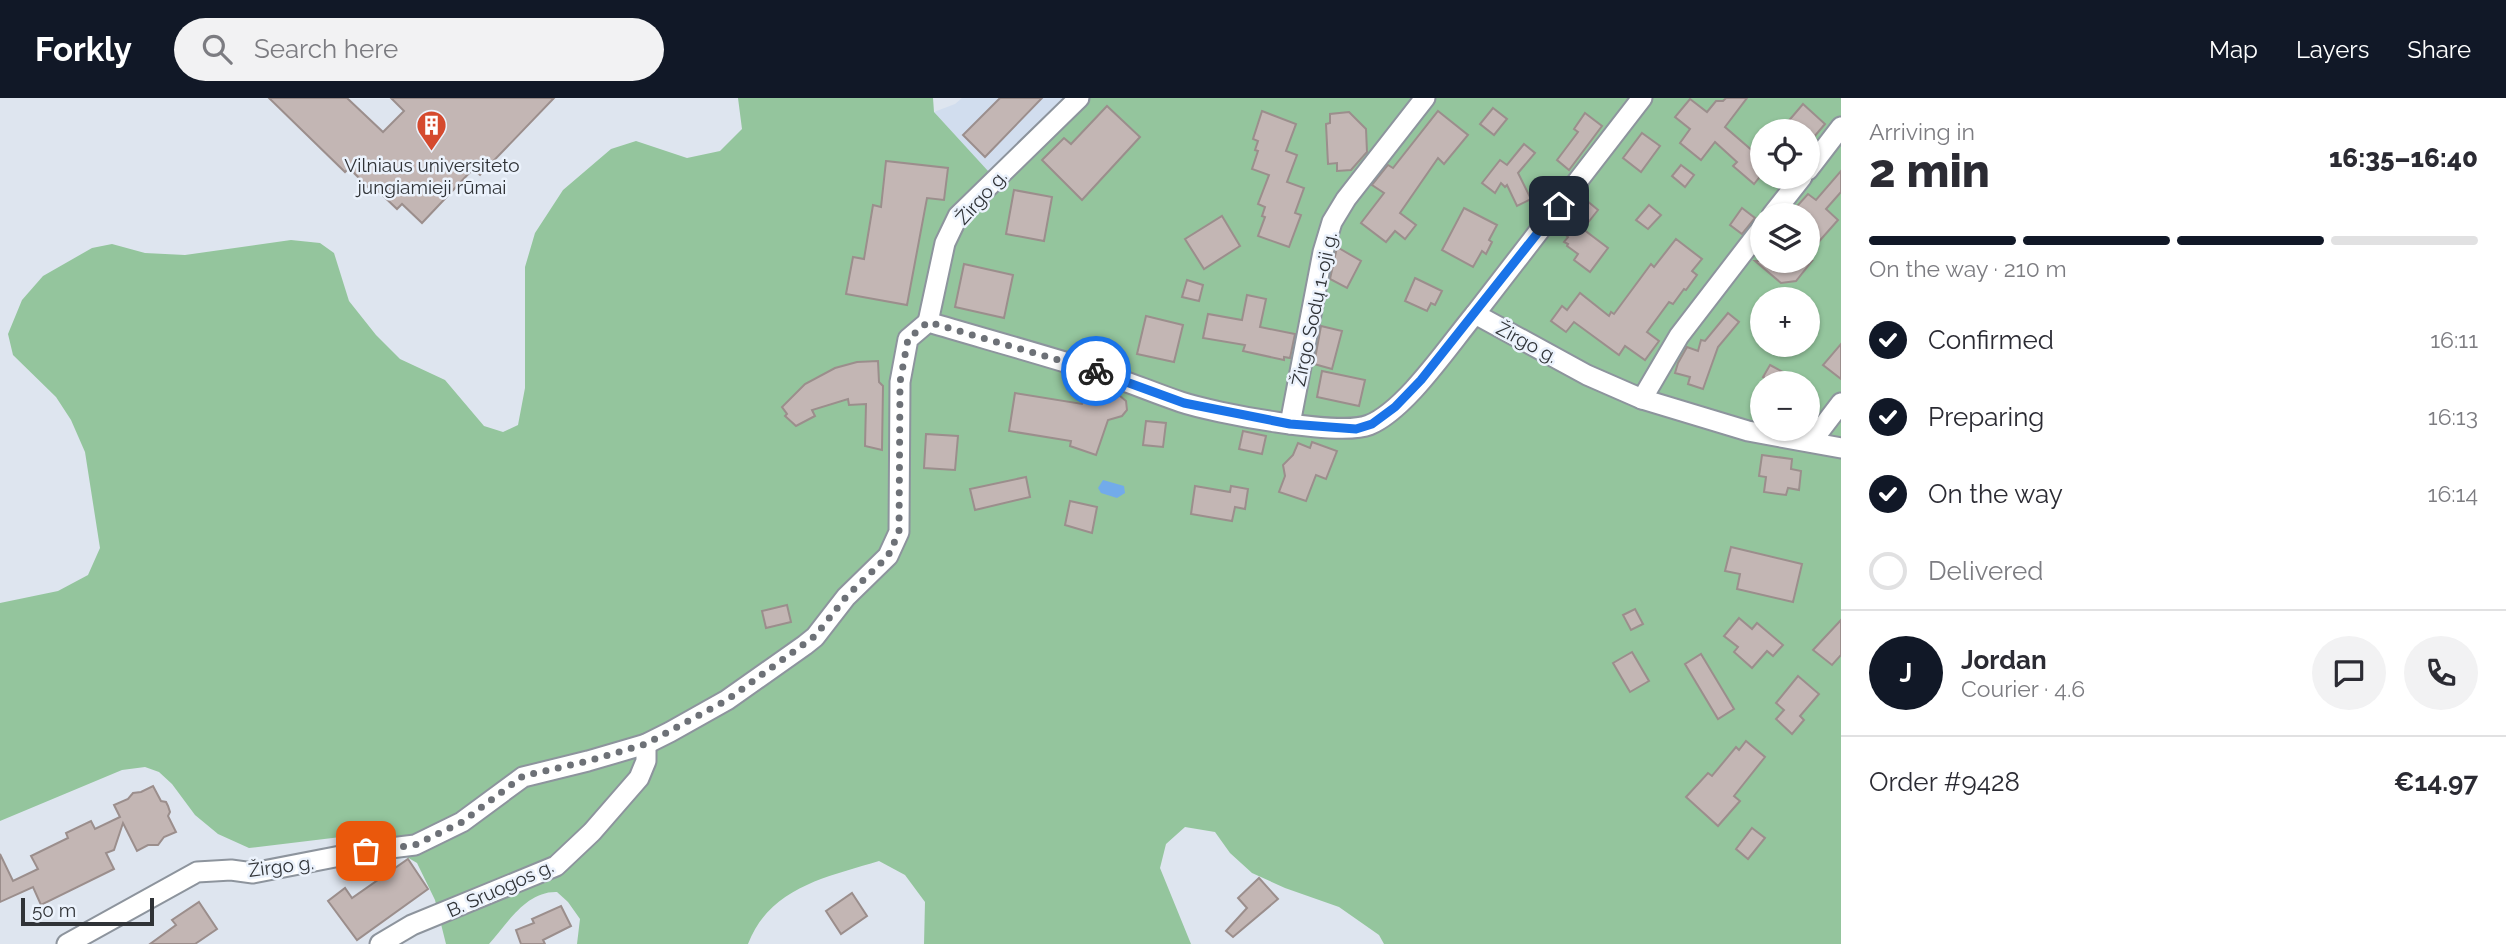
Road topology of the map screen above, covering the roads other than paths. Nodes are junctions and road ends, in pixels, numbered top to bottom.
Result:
1 (1079, 98) edge
2 (1425, 98) edge
3 (1643, 98) edge
4 (1841, 127) edge
5 (1820, 154) edge
6 (1793, 189) edge
7 (1781, 203) edge
8 (1750, 244) edge
9 (1475, 314) junction
10 (928, 322) junction
11 (1642, 399) junction
12 (1841, 403) edge
13 (1290, 424) junction
14 (1750, 431) edge
15 (1820, 431) edge
16 (1812, 441) edge
17 (1841, 448) edge
18 (646, 744) junction
19 (67, 944) edge
20 (380, 944) edge

1 - 10 street, Žirgo g.
2 - 13 street, Žirgo Sodų 1-oji g.
3 - 9 street
4 - 5 street
6 - 7 street
8 - 11 street
9 - 11 street, Žirgo g.
9 - 13 street, Žirgo g.
10 - 13 street, Žirgo g.
10 - 18 street, Žirgo g.
11 - 14 street, Žirgo g.
12 - 15 street
16 - 17 street, Žirgo g.
18 - 19 street, Žirgo g.
18 - 20 street, B. Sruogos g.

